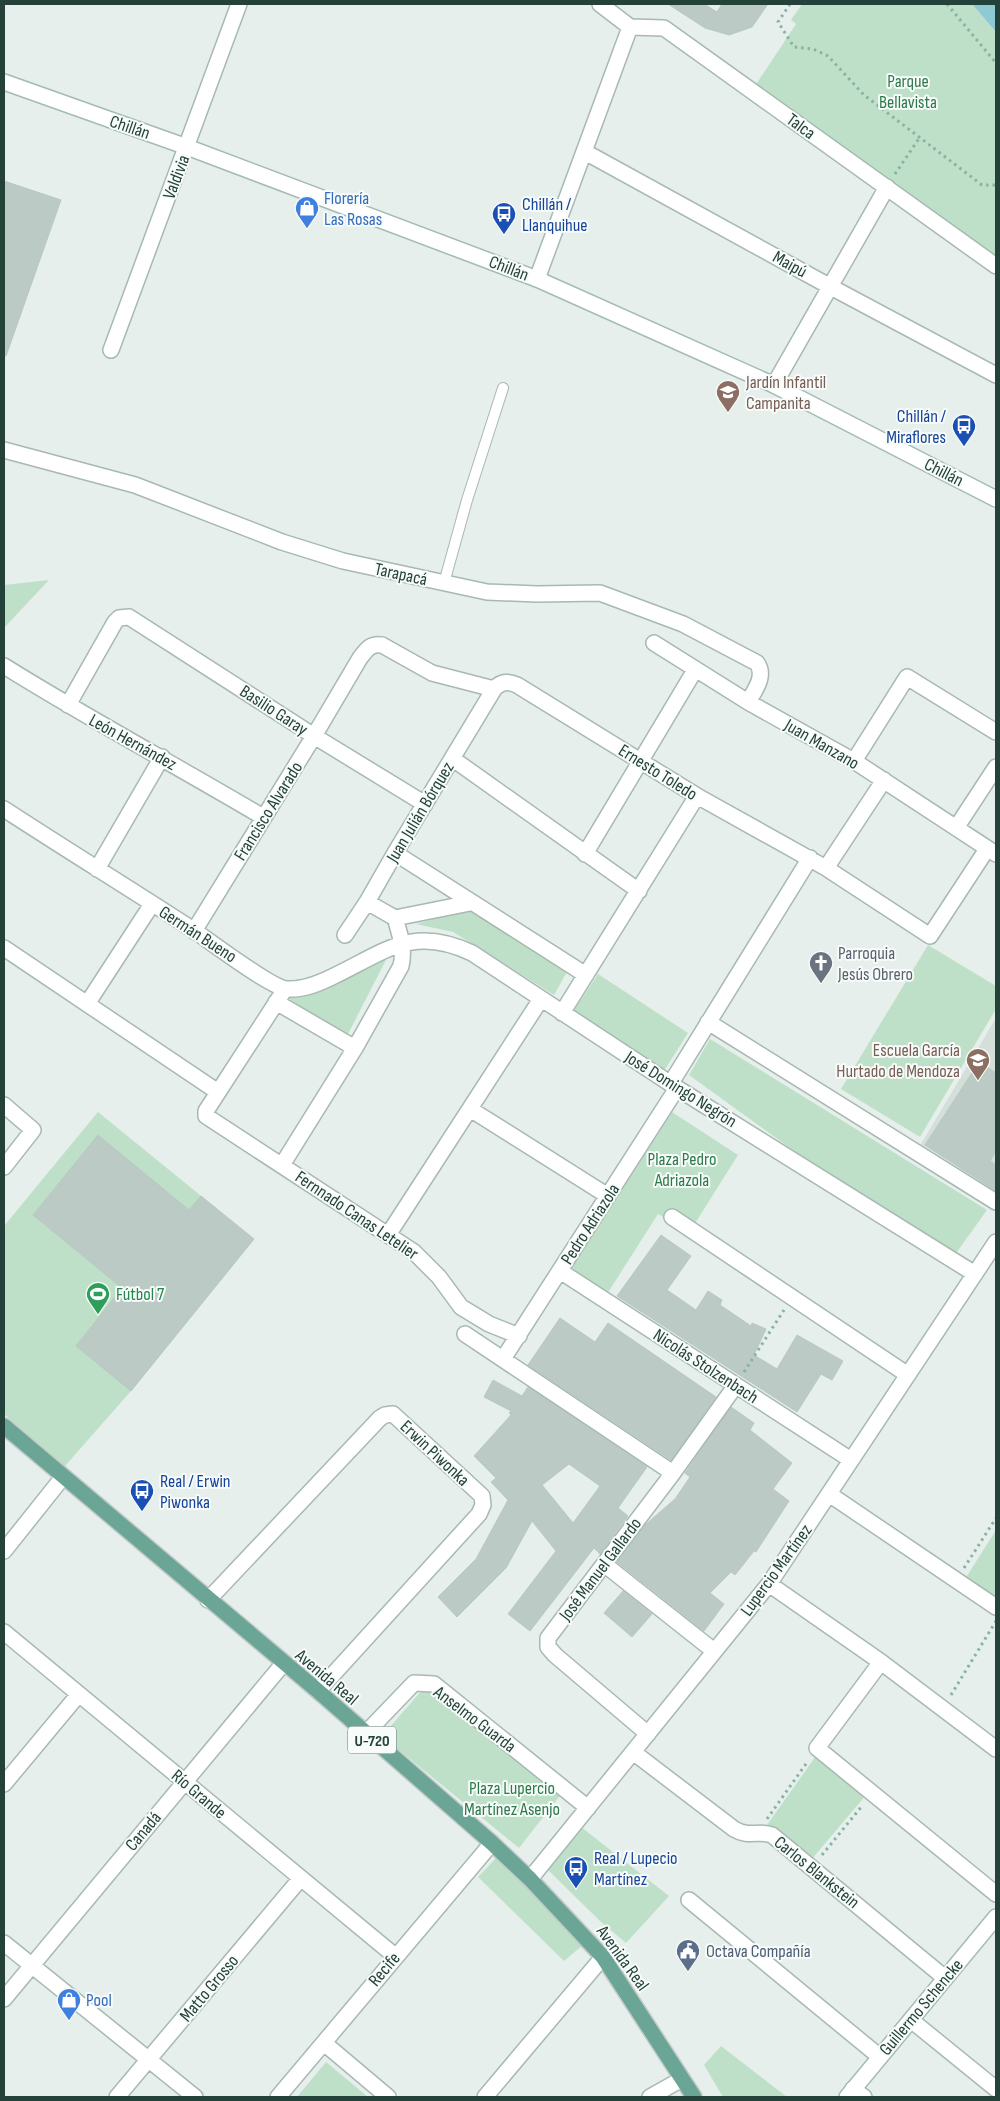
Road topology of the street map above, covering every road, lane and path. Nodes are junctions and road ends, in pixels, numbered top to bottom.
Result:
1 (239, 4) edge
2 (600, 4) edge
3 (790, 4) edge
4 (947, 4) edge
5 (630, 27) junction
6 (996, 63) edge
7 (4, 82) edge
8 (920, 137) junction
9 (187, 147) junction
10 (585, 152) junction
11 (996, 185) edge
12 (887, 187) junction
13 (996, 266) edge
14 (537, 279) junction
15 (830, 286) junction
16 (111, 350) dead end
17 (996, 374) edge
18 (774, 385) junction
19 (503, 388) dead end
20 (4, 450) edge
21 (996, 499) edge
22 (444, 584) junction
23 (654, 643) dead end
24 (377, 644) joint
25 (4, 666) edge
26 (695, 670) junction
27 (494, 689) junction
28 (748, 702) junction
29 (68, 705) junction
30 (996, 732) edge
31 (314, 736) junction
32 (162, 757) junction
33 (452, 759) junction
34 (854, 761) junction
35 (641, 762) junction
36 (996, 767) edge
37 (884, 780) junction
38 (697, 796) junction
39 (425, 804) junction
40 (4, 809) edge
41 (263, 817) junction
42 (956, 828) junction
43 (992, 851) edge
44 (395, 853) junction
45 (585, 854) junction
46 (810, 858) junction
47 (826, 868) junction
48 (97, 869) junction
49 (639, 891) junction
50 (367, 902) junction
51 (470, 902) junction
52 (152, 904) junction
53 (395, 918) junction
54 (194, 931) junction
55 (345, 935) dead end
56 (403, 943) junction
57 (4, 948) edge
58 (586, 975) junction
59 (285, 989) junction
60 (541, 999) junction
61 (276, 1002) junction
62 (87, 1004) junction
63 (562, 1013) junction
64 (708, 1022) junction
65 (354, 1048) junction
66 (674, 1085) junction
67 (218, 1092) junction
68 (4, 1106) edge
69 (470, 1109) junction
70 (282, 1165) junction
71 (4, 1167) edge
72 (608, 1196) junction
73 (996, 1202) edge
74 (672, 1217) dead end
75 (388, 1235) junction
76 (996, 1242) edge
77 (560, 1271) junction
78 (975, 1274) junction
79 (792, 1298) junction
80 (464, 1334) dead end
81 (519, 1336) junction
82 (503, 1360) junction
83 (908, 1375) junction
84 (736, 1385) junction
85 (4, 1426) edge
86 (851, 1460) junction
87 (673, 1474) junction
88 (63, 1477) junction
89 (829, 1494) junction
90 (996, 1518) edge
91 (4, 1551) edge
92 (604, 1564) junction
93 (956, 1580) junction
94 (769, 1584) junction
95 (208, 1600) junction
96 (996, 1606) edge
97 (996, 1622) edge
98 (4, 1632) edge
99 (714, 1651) junction
100 (882, 1662) junction
101 (283, 1664) junction
102 (318, 1692) junction
103 (79, 1694) junction
104 (943, 1708) junction
105 (365, 1734) junction
106 (648, 1734) junction
107 (817, 1748) junction
108 (996, 1749) edge
109 (633, 1752) junction
110 (184, 1782) junction
111 (4, 1784) edge
112 (873, 1792) junction
113 (588, 1808) junction
114 (756, 1834) junction
115 (492, 1843) junction
116 (812, 1868) junction
117 (301, 1878) junction
118 (530, 1879) junction
119 (996, 1894) edge
120 (689, 1900) dead end
121 (993, 1927) edge
122 (4, 1943) edge
123 (395, 1956) junction
124 (603, 1957) junction
125 (32, 1966) junction
126 (946, 1978) junction
127 (4, 1999) edge
128 (911, 2020) junction
129 (324, 2042) junction
130 (880, 2057) junction
131 (148, 2060) junction
132 (682, 2079) junction
133 (996, 2089) edge
134 (855, 2095) edge
135 (117, 2097) edge
136 (195, 2097) edge
137 (278, 2097) edge
138 (388, 2097) edge
139 (485, 2097) edge
140 (650, 2097) edge
141 (694, 2097) edge

1 - 9 street, Valdivia
2 - 5 street
3 - 8 path
4 - 6 path
5 - 10 street
5 - 12 street, Talca
7 - 9 street, Chillán
8 - 11 path
8 - 12 path
9 - 14 street, Chillán
9 - 16 street, Valdivia
10 - 14 street
10 - 15 street, Maipú
12 - 13 street, Talca
12 - 15 street
14 - 18 street, Chillán
15 - 17 street, Maipú
15 - 18 street
18 - 21 street, Chillán
19 - 22 lane
20 - 22 street, Tarapacá
22 - 28 street, Tarapacá
23 - 26 street, Juan Manzano
24 - 27 street, Ernesto Toledo
24 - 31 street, Francisco Alvarado
25 - 29 street, León Hernández
26 - 28 street, Juan Manzano
26 - 35 street
27 - 33 street, Juan Julián Bórquez
27 - 35 street, Ernesto Toledo
28 - 34 street, Juan Manzano
29 - 31 street, Basilio Garay
29 - 32 street, León Hernández
30 - 34 street
31 - 39 street, Basilio Garay
31 - 41 street, Francisco Alvarado
32 - 41 street, León Hernández
32 - 48 street
33 - 39 street, Juan Julián Bórquez
33 - 45 street
34 - 37 street, Juan Manzano
35 - 38 street, Ernesto Toledo
35 - 45 street
36 - 42 street
37 - 42 street, Juan Manzano
37 - 47 street
38 - 46 street, Ernesto Toledo
38 - 49 street
39 - 44 street, Juan Julián Bórquez
40 - 48 street, Germán Bueno
41 - 54 street, Francisco Alvarado
42 - 43 street, Juan Manzano
43 - 47 street, Ernesto Toledo
44 - 50 street, Juan Julián Bórquez
44 - 51 street
45 - 49 street
46 - 47 street, Ernesto Toledo
46 - 64 street, Pedro Adriazola
48 - 52 street, Germán Bueno
49 - 58 street
50 - 53 street
50 - 55 street, Juan Julián Bórquez
51 - 53 street
51 - 58 street
52 - 54 street, Germán Bueno
52 - 62 street
53 - 56 street
54 - 59 street, Germán Bueno
56 - 59 street
56 - 60 street, José Domingo Negrón
56 - 65 street
57 - 62 street
58 - 63 street
59 - 61 street
60 - 63 street, José Domingo Negrón
60 - 69 street
61 - 65 street
61 - 67 street
62 - 67 street
63 - 66 street, José Domingo Negrón
64 - 66 street, Pedro Adriazola
64 - 73 street
65 - 70 street
66 - 72 street, Pedro Adriazola
66 - 78 street, José Domingo Negrón
67 - 70 street, Fernnado Canas Letelier
68 - 71 street
69 - 72 street
69 - 75 street
70 - 75 street, Fernnado Canas Letelier
72 - 77 street, Pedro Adriazola
74 - 79 street
75 - 81 street, Fernnado Canas Letelier
76 - 78 street, Lupercio Martínez
77 - 81 street, Pedro Adriazola
77 - 84 street, Nicolás Stolzenbach
78 - 83 street, Lupercio Martínez
79 - 83 street
79 - 84 path
80 - 82 street
81 - 82 street, Pedro Adriazola
82 - 87 street
83 - 86 street, Lupercio Martínez
84 - 86 street, Nicolás Stolzenbach
84 - 87 street, José Manuel Gallardo
85 - 88 main road, Avenida Real / U-720
86 - 89 street, Lupercio Martínez
87 - 92 street, José Manuel Gallardo
88 - 91 street
88 - 95 main road, Avenida Real / U-720
89 - 93 street
89 - 94 street, Lupercio Martínez
90 - 93 path
92 - 99 street
92 - 106 street, José Manuel Gallardo
93 - 96 street
94 - 99 street, Lupercio Martínez
94 - 100 street
95 - 101 main road, Avenida Real / U-720
95 - 102 street, Erwin Piwonka
97 - 104 path
98 - 103 street, Río Grande
99 - 106 street, Lupercio Martínez
100 - 104 street
100 - 107 street
101 - 102 main road, Avenida Real / U-720
101 - 110 street, Canadá
102 - 105 main road, Avenida Real / U-720
103 - 110 street, Río Grande
103 - 111 street
104 - 108 street
105 - 113 street, Anselmo Guarda
105 - 115 main road, Avenida Real / U-720
106 - 109 street, Lupercio Martínez
107 - 112 street
107 - 114 path
109 - 113 street, Lupercio Martínez
109 - 114 street, Carlos Blankstein
110 - 117 street, Río Grande
110 - 125 street, Canadá
112 - 116 path
112 - 119 street
113 - 118 street, Lupercio Martínez
114 - 116 street, Carlos Blankstein
115 - 118 main road, Avenida Real / U-720
115 - 123 street, Recife
116 - 126 street, Carlos Blankstein
117 - 123 street, Río Grande
117 - 131 street, Matto Grosso
118 - 124 main road, Avenida Real / U-720
120 - 130 street
121 - 126 street, Guillermo Schencke
122 - 125 street
123 - 129 street, Recife
124 - 132 main road, Avenida Real / U-720
124 - 139 street
125 - 127 street, Canadá
125 - 131 street
126 - 128 street, Guillermo Schencke
128 - 130 street, Guillermo Schencke
128 - 133 street
129 - 137 street, Recife
129 - 138 street
130 - 134 street, Guillermo Schencke
131 - 135 street, Matto Grosso
131 - 136 street
132 - 140 street
132 - 141 main road, Avenida Real / U-720

